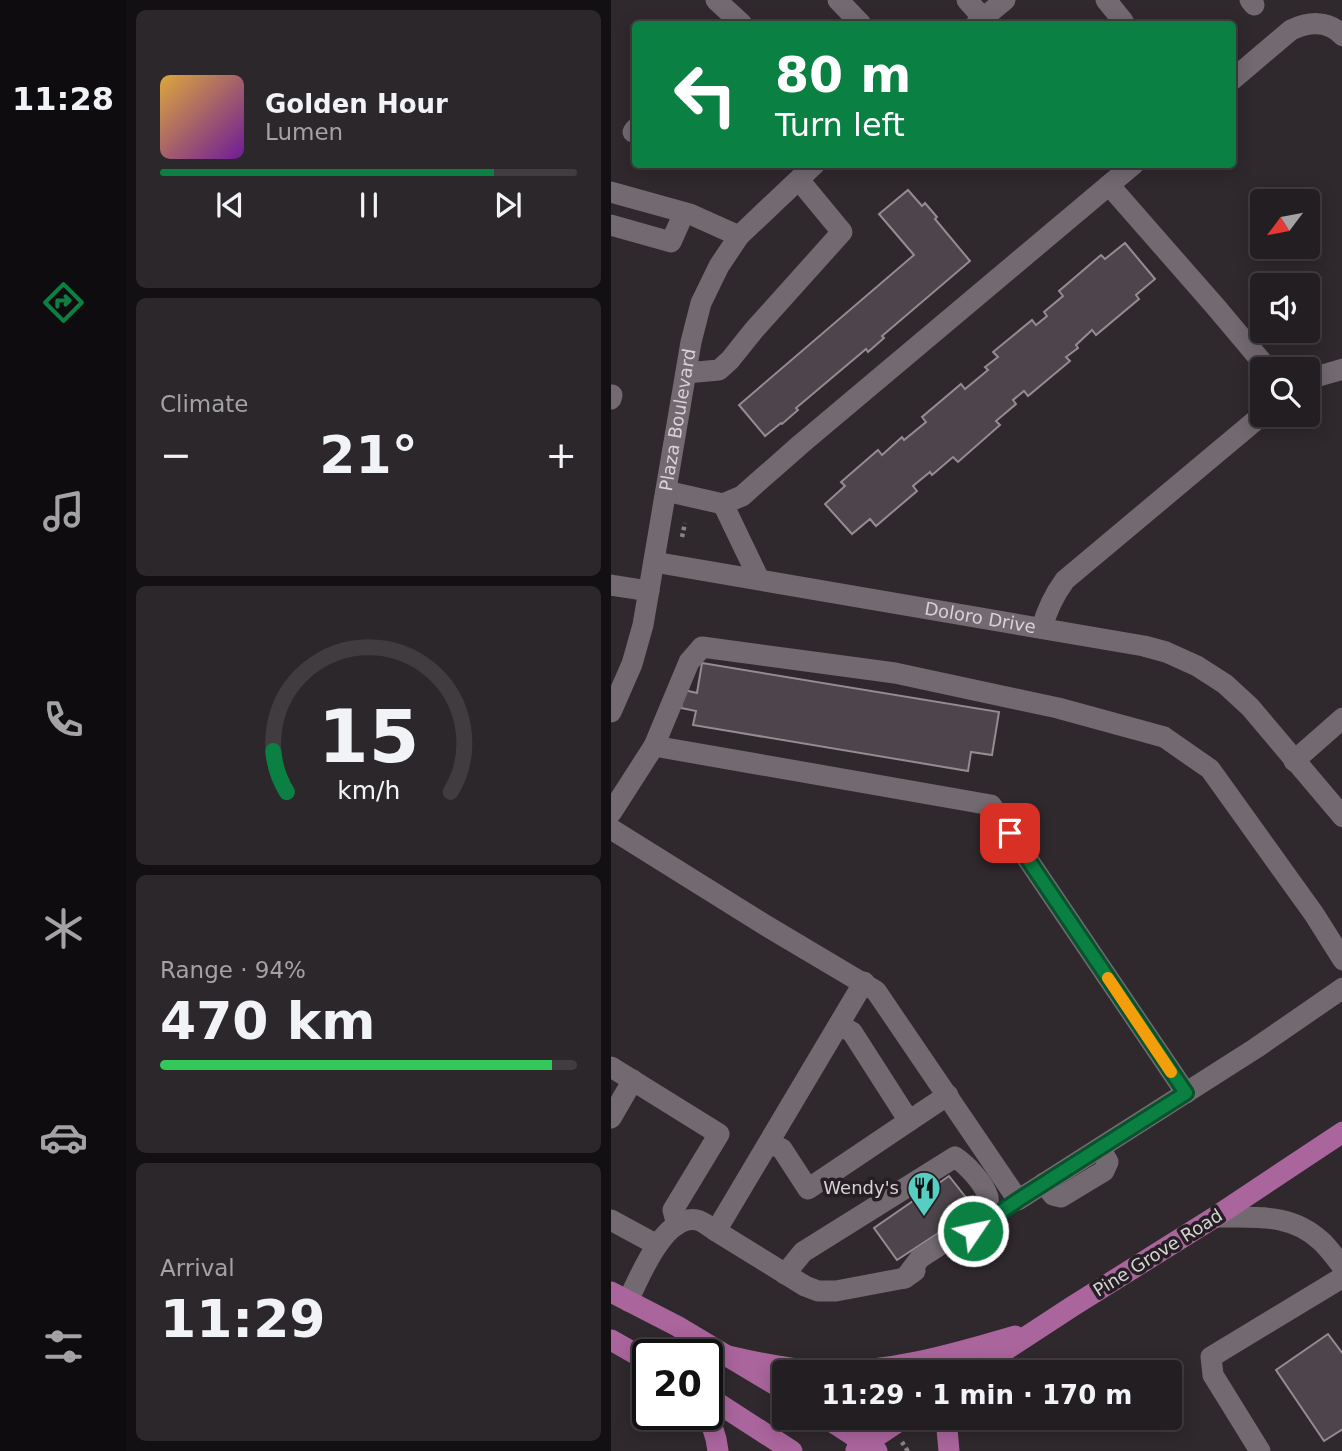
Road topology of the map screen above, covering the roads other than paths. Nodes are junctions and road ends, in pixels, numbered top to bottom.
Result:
1 (716, 0) edge
2 (838, 0) edge
3 (967, 0) edge
4 (1005, 0) edge
5 (1106, 0) edge
6 (739, 21) edge
7 (858, 21) edge
8 (980, 21) edge
9 (1123, 21) edge
10 (1342, 36) edge
11 (1236, 77) edge
12 (811, 168) edge
13 (1129, 168) edge
14 (799, 180) junction
15 (1109, 186) junction
16 (611, 192) edge
17 (684, 212) junction
18 (611, 225) edge
19 (739, 236) junction
20 (1258, 357) edge
21 (1342, 369) edge
22 (686, 373) junction
23 (1320, 376) edge
24 (1250, 425) edge
25 (666, 491) junction
26 (723, 504) junction
27 (654, 562) junction
28 (759, 579) junction
29 (611, 585) edge
30 (649, 591) junction
31 (1042, 628) junction
32 (611, 712) edge
33 (1342, 718) edge
34 (654, 746) junction
35 (1294, 761) junction
36 (611, 813) edge
37 (1342, 817) edge
38 (611, 829) edge
39 (1342, 960) edge
40 (864, 982) junction
41 (1342, 988) edge
42 (839, 1025) junction
43 (611, 1067) edge
44 (633, 1080) junction
45 (1186, 1093) junction
46 (948, 1095) junction
47 (611, 1118) edge
48 (909, 1121) junction
49 (1342, 1132) edge
50 (769, 1143) junction
51 (1018, 1200) junction
52 (1215, 1217) junction
53 (611, 1220) edge
54 (677, 1225) junction
55 (716, 1231) junction
56 (657, 1245) junction
57 (1342, 1267) edge
58 (785, 1274) junction
59 (1342, 1277) edge
60 (905, 1278) junction
61 (619, 1297) edge
62 (1037, 1329) junction
63 (611, 1340) edge
64 (632, 1352) edge
65 (728, 1356) junction
66 (991, 1360) edge
67 (772, 1383) edge
68 (723, 1406) edge
69 (714, 1430) edge
70 (842, 1430) edge
71 (888, 1430) edge
72 (947, 1430) edge
73 (865, 1448) edge
74 (718, 1451) edge
75 (792, 1451) edge
76 (949, 1451) edge
77 (1260, 1451) edge

1 - 6 street
2 - 7 street
3 - 8 street
4 - 8 street
5 - 9 street
10 - 11 street
12 - 14 street, Plaza Boulevard
13 - 15 street
14 - 19 street, Plaza Boulevard
14 - 22 street
15 - 20 street
15 - 26 street
16 - 17 street
17 - 18 street
17 - 19 street
19 - 22 street, Plaza Boulevard
21 - 23 street
22 - 25 street, Plaza Boulevard
24 - 31 street, Doloro Drive
25 - 26 street
25 - 27 street, Plaza Boulevard
26 - 28 street
27 - 28 street, Doloro Drive
27 - 30 street, Plaza Boulevard
28 - 31 street, Doloro Drive
29 - 30 street
30 - 32 street, Plaza Boulevard
31 - 35 street
33 - 35 street
34 - 36 street
34 - 39 street
34 - 45 street
35 - 37 street
38 - 40 street
40 - 42 street
40 - 46 street
41 - 45 street
42 - 48 street
42 - 50 street
43 - 44 street
44 - 47 street
44 - 54 street
45 - 51 street
46 - 48 street
46 - 51 street
48 - 50 street
49 - 52 main road, Pine Grove Road
50 - 55 street
51 - 60 street
52 - 57 street
52 - 62 main road, Pine Grove Road
53 - 56 street
54 - 55 street
54 - 56 street
55 - 58 street
56 - 61 street
58 - 60 street
58 - 60 street
59 - 77 street
61 - 65 main road
62 - 65 main road
62 - 66 main road, Pine Grove Road
63 - 64 main road
65 - 67 main road
68 - 75 main road
69 - 74 main road
70 - 73 main road
71 - 73 main road
72 - 76 main road

